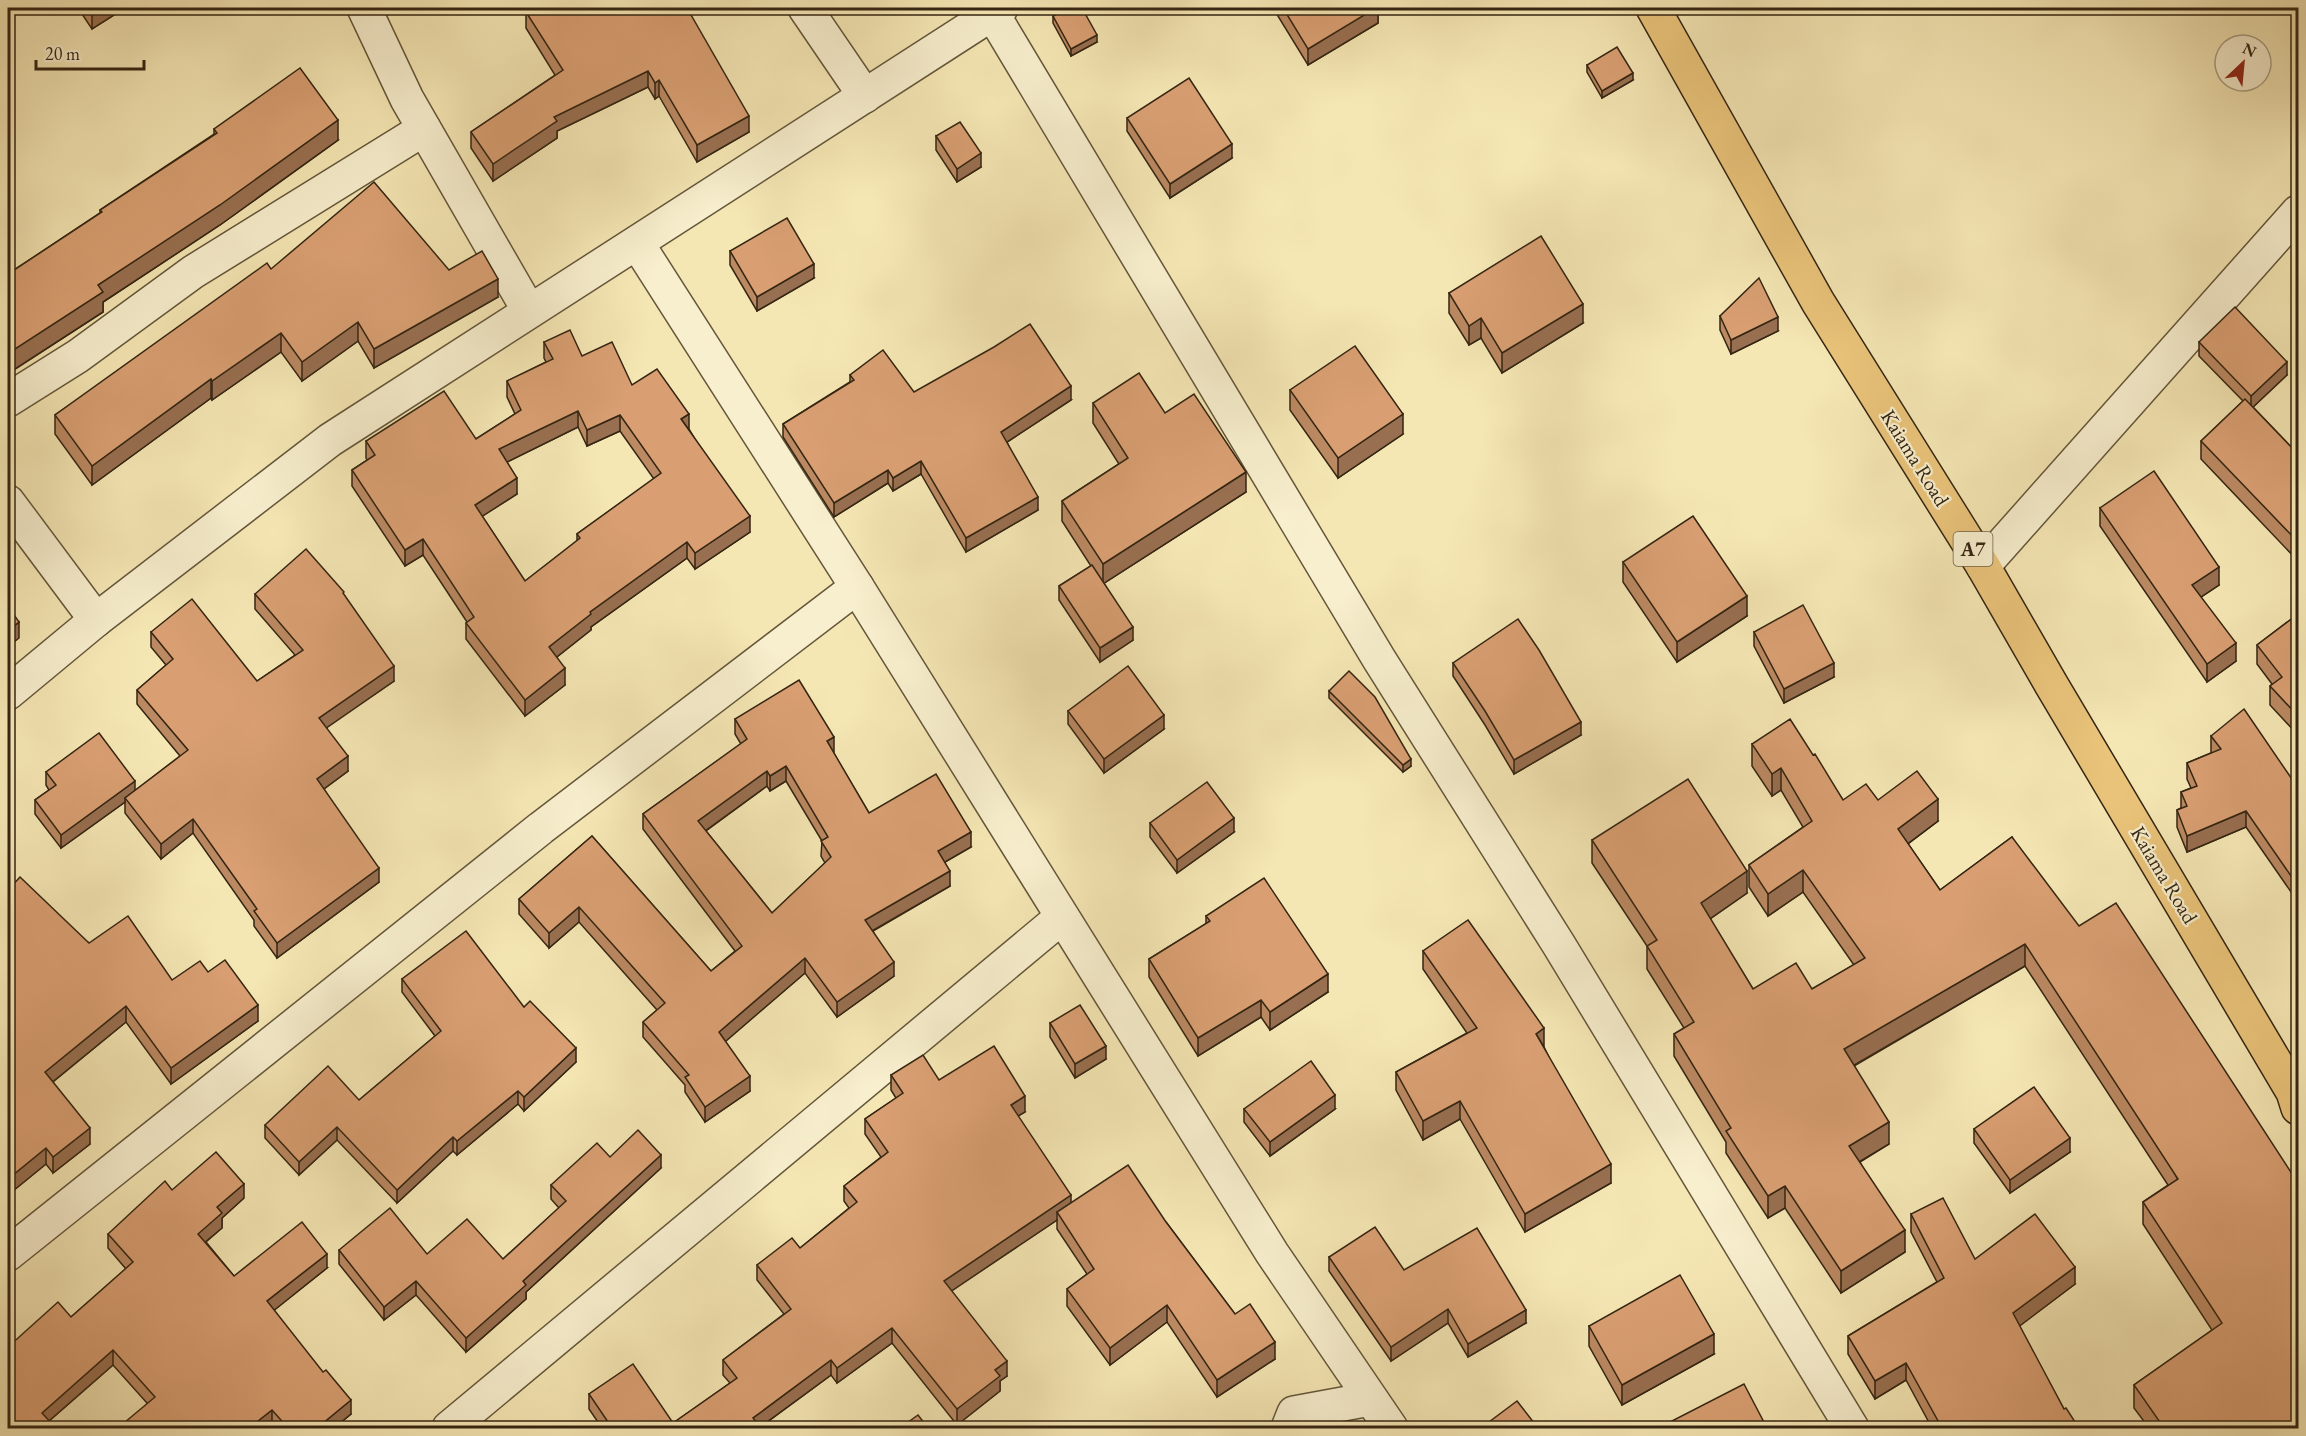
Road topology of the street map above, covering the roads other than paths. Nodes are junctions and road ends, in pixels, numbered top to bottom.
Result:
1 (364, 8) edge
2 (805, 8) edge
3 (1653, 8) edge
4 (996, 10) edge
5 (865, 96) junction
6 (424, 129) junction
7 (2298, 212) edge
8 (637, 243) junction
9 (529, 311) junction
10 (8, 400) edge
11 (8, 502) edge
12 (1983, 566) junction
13 (857, 587) junction
14 (96, 620) junction
15 (8, 693) edge
16 (1062, 917) junction
17 (2296, 1099) edge
18 (8, 1254) edge
19 (1370, 1399) junction
20 (449, 1428) edge
21 (1288, 1428) edge
22 (1391, 1428) edge
23 (1852, 1428) edge

1 - 6 street
2 - 5 street
3 - 12 highway, Kaiama Road / A7
4 - 5 street
4 - 23 street
5 - 8 street
6 - 9 street
6 - 10 street
7 - 12 street
8 - 9 street
8 - 13 street
9 - 14 street
11 - 14 street
12 - 17 highway, Kaiama Road / A7
13 - 16 street
13 - 18 street
14 - 15 street
16 - 19 street
16 - 20 street
19 - 21 street
19 - 22 street

